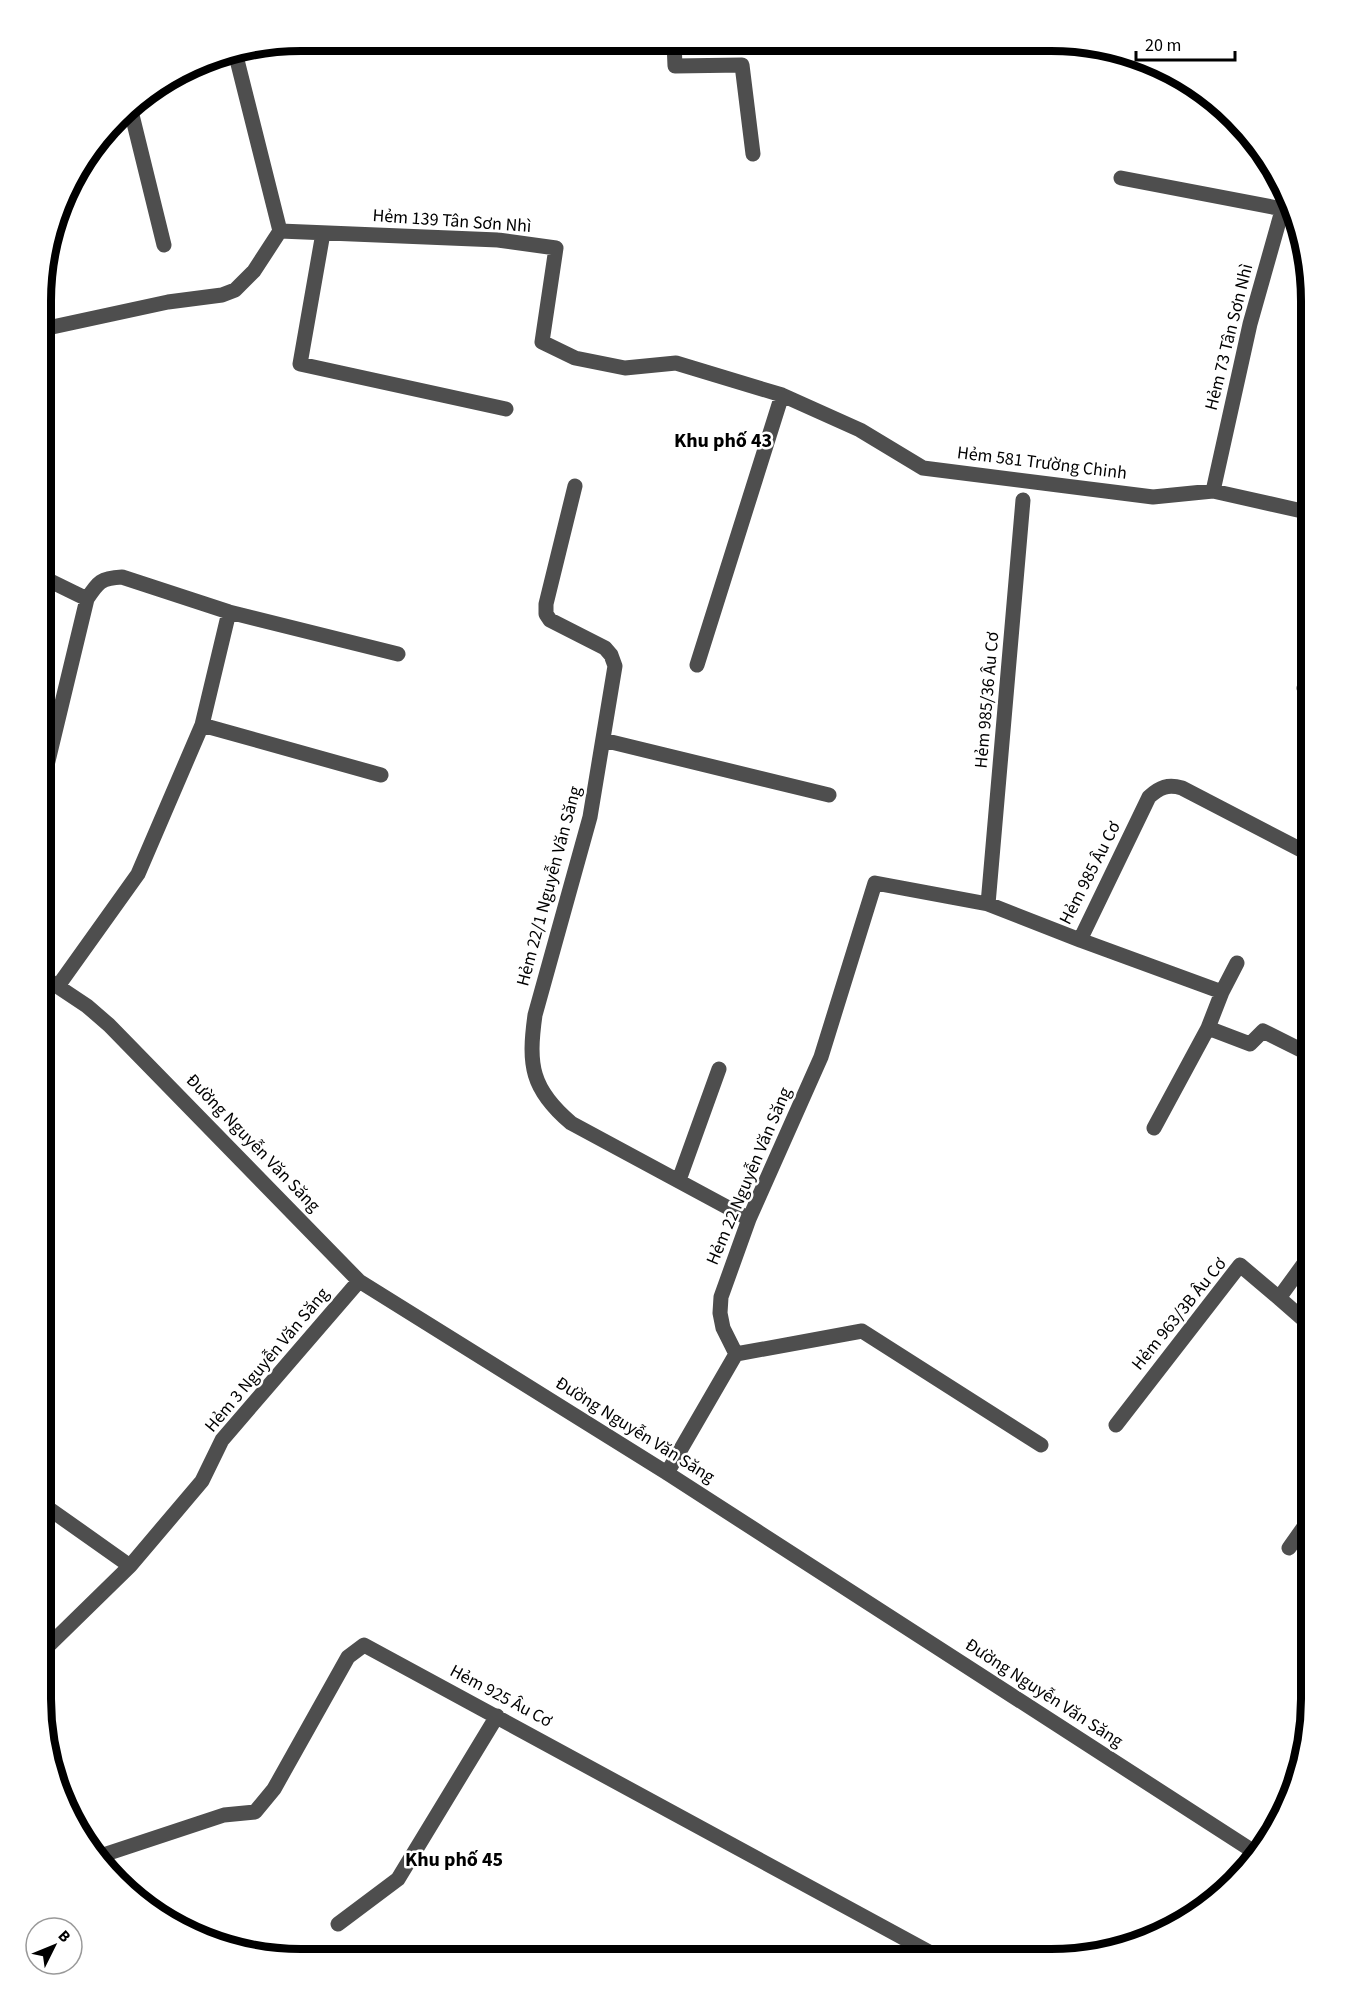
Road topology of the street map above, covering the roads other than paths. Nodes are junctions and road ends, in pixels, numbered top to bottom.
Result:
1 (674, 51) edge
2 (237, 60) edge
3 (132, 116) edge
4 (753, 154) dead end
5 (1121, 178) dead end
6 (1283, 209) joint
7 (280, 231) junction
8 (323, 233) junction
9 (164, 245) dead end
10 (51, 327) edge
11 (782, 395) junction
12 (506, 409) dead end
13 (575, 486) dead end
14 (1214, 491) junction
15 (1023, 500) dead end
16 (1301, 511) edge
17 (51, 581) edge
18 (87, 599) junction
19 (229, 612) junction
20 (398, 654) dead end
21 (697, 665) dead end
22 (202, 725) junction
23 (603, 740) junction
24 (51, 749) edge
25 (381, 775) dead end
26 (829, 795) dead end
27 (1301, 850) edge
28 (875, 883) joint
29 (988, 904) junction
30 (1080, 940) junction
31 (1237, 963) dead end
32 (51, 982) edge
33 (58, 986) junction
34 (1222, 992) junction
35 (1208, 1028) junction
36 (1301, 1050) dead end
37 (719, 1069) dead end
38 (1154, 1128) dead end
39 (678, 1180) junction
40 (749, 1219) junction
41 (1301, 1268) edge
42 (359, 1281) junction
43 (1279, 1298) junction
44 (1301, 1317) edge
45 (736, 1354) junction
46 (1116, 1425) dead end
47 (1041, 1445) dead end
48 (667, 1473) junction
49 (51, 1510) edge
50 (1301, 1531) edge
51 (1289, 1548) dead end
52 (130, 1566) junction
53 (51, 1642) edge
54 (496, 1716) junction
55 (1250, 1849) edge
56 (105, 1854) edge
57 (338, 1924) dead end
58 (924, 1949) edge

1 - 4 street
2 - 7 street
3 - 9 street
5 - 6 street
6 - 14 street, Hẻm 73 Tân Sơn Nhì
7 - 8 street, Hẻm 139 Tân Sơn Nhì
7 - 10 street
8 - 11 street, Hẻm 139 Tân Sơn Nhì
8 - 12 street
11 - 14 street, Hẻm 581 Trường Chinh
11 - 21 street
13 - 23 street, Hẻm 22/1 Nguyễn Văn Săng
14 - 16 street, Hẻm 581 Trường Chinh
15 - 29 street, Hẻm 985/36 Âu Cơ
17 - 18 street
18 - 19 street
18 - 24 street
19 - 20 street
19 - 22 street
22 - 25 street
22 - 33 street
23 - 26 street
23 - 39 street, Hẻm 22/1 Nguyễn Văn Săng
27 - 30 street, Hẻm 985 Âu Cơ
28 - 29 street, Hẻm 985 Âu Cơ
28 - 40 street, Hẻm 22 Nguyễn Văn Săng
29 - 30 street, Hẻm 985 Âu Cơ
30 - 34 street
31 - 34 street
32 - 33 street, Đường Nguyễn Văn Săng
33 - 42 street, Đường Nguyễn Văn Săng
34 - 35 street
35 - 36 street
35 - 38 street
37 - 39 street
39 - 40 street, Hẻm 22/1 Nguyễn Văn Săng
40 - 45 street, Hẻm 22 Nguyễn Văn Săng
41 - 43 street
42 - 48 street, Đường Nguyễn Văn Săng
42 - 52 street, Hẻm 3 Nguyễn Văn Săng
43 - 44 street
43 - 46 street, Hẻm 963/3B Âu Cơ
45 - 47 street
45 - 48 street
48 - 55 street, Đường Nguyễn Văn Săng
49 - 52 street
50 - 51 street
52 - 53 street, Hẻm 3 Nguyễn Văn Săng
54 - 56 street, Hẻm 925 Âu Cơ
54 - 57 street
54 - 58 street, Hẻm 925 Âu Cơ

